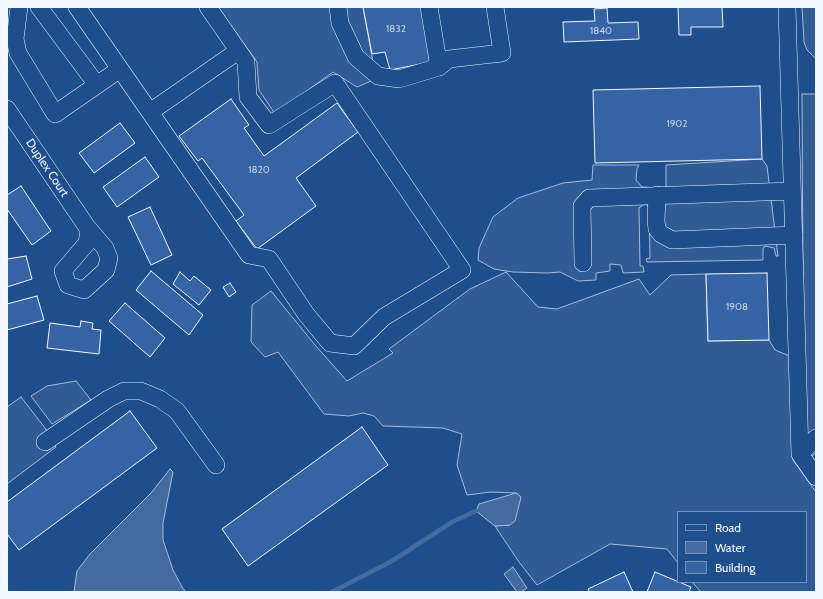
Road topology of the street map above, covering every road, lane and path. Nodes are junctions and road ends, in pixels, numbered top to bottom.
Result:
1 (19, 7) edge
2 (39, 7) edge
3 (77, 7) edge
4 (208, 7) edge
5 (338, 7) edge
6 (429, 7) edge
7 (495, 7) edge
8 (787, 7) edge
9 (238, 51) junction
10 (439, 67) junction
11 (120, 69) junction
12 (97, 85) junction
13 (7, 109) edge
14 (150, 112) junction
15 (792, 191) junction
16 (657, 195) junction
17 (88, 228) dead end
18 (794, 235) junction
19 (583, 263) dead end
20 (816, 438) edge
21 (45, 442) dead end
22 (800, 454) junction
23 (216, 466) dead end
24 (816, 477) edge

1 - 12 street
2 - 12 street
3 - 11 street
4 - 9 street
5 - 10 street
6 - 10 street
7 - 10 street
8 - 15 street
9 - 14 street
9 - 14 street
11 - 12 street
11 - 14 street
13 - 17 street, Duplex Court
15 - 16 street
15 - 18 street
16 - 18 street
16 - 19 street
18 - 22 street
20 - 22 street
21 - 23 street
22 - 24 street

